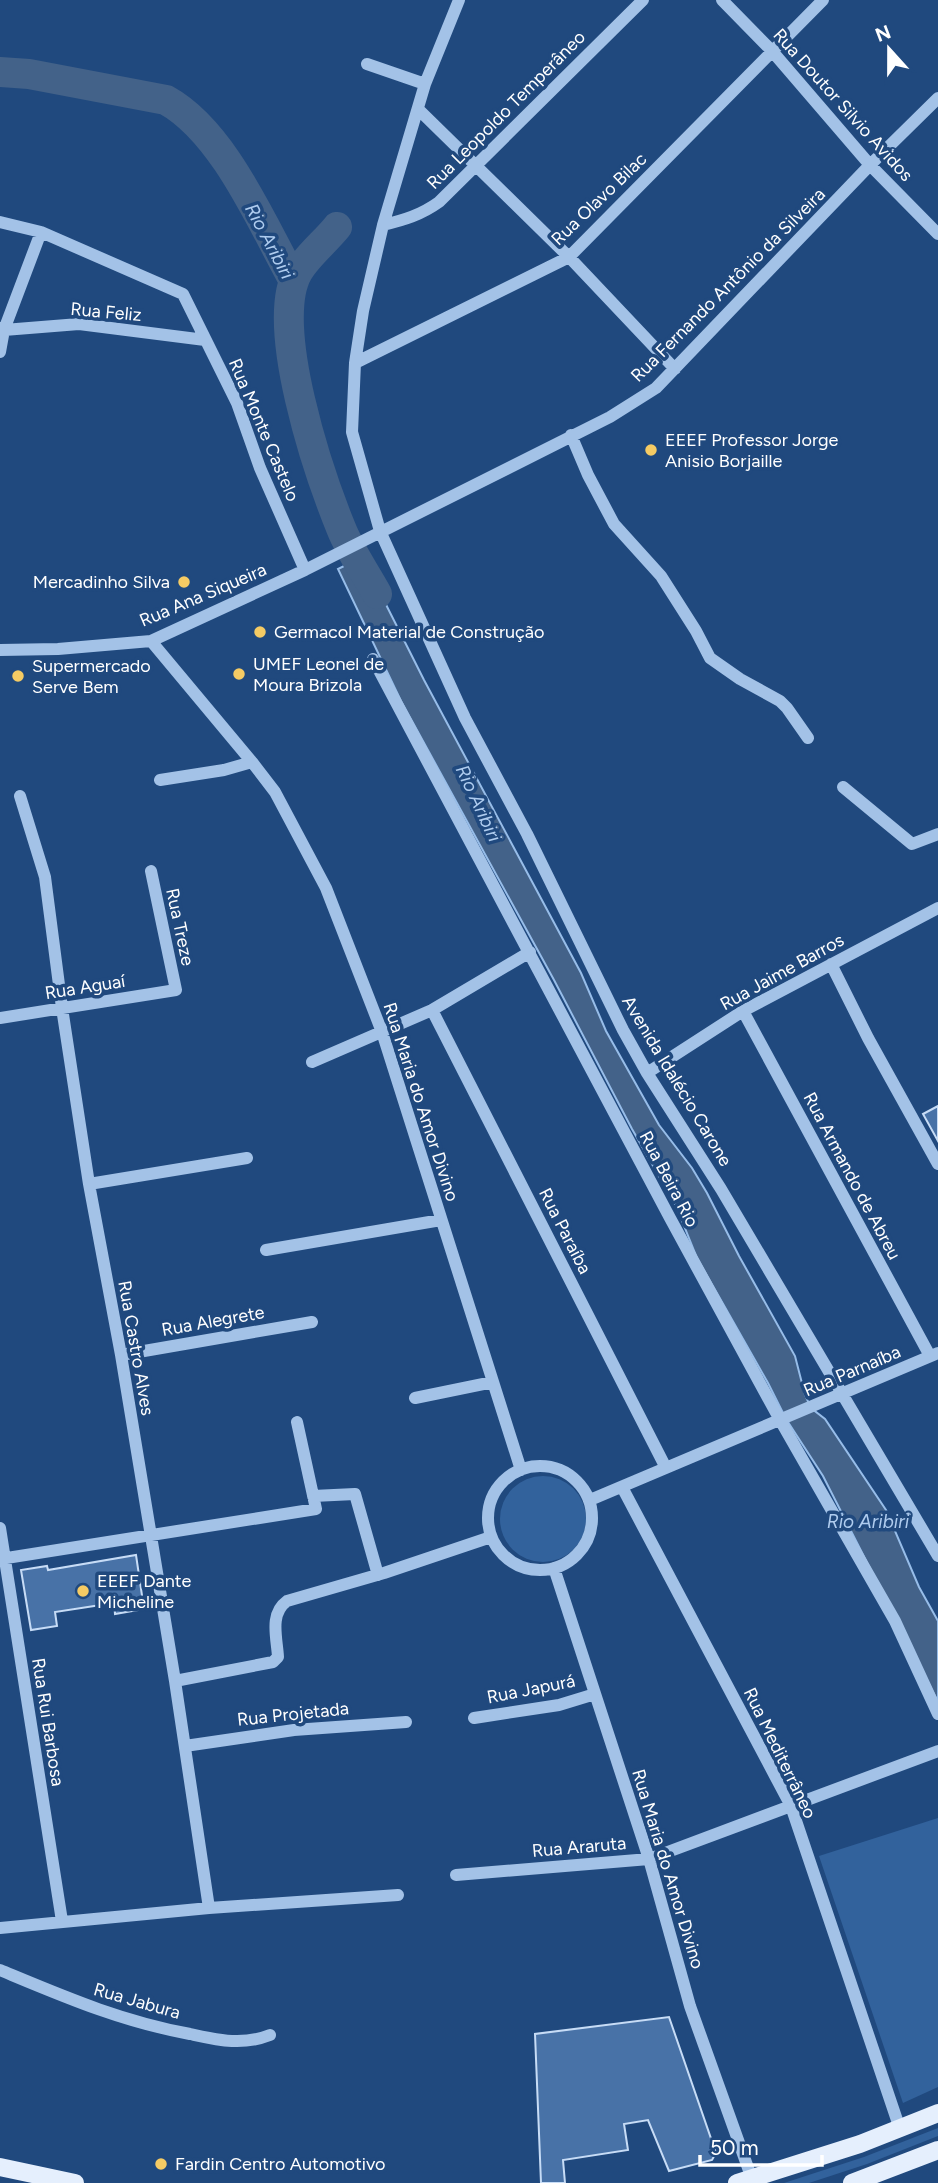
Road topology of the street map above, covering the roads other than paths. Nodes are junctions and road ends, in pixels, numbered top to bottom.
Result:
1 (467, 0) edge
2 (643, 0) edge
3 (722, 0) edge
4 (823, 0) edge
5 (457, 6) edge
6 (772, 51) junction
7 (367, 64) dead end
8 (425, 84) junction
9 (938, 99) edge
10 (418, 109) junction
11 (870, 165) junction
12 (475, 166) junction
13 (0, 222) edge
14 (383, 225) junction
15 (41, 232) junction
16 (938, 234) edge
17 (569, 257) junction
18 (2, 329) edge
19 (205, 340) junction
20 (0, 352) edge
21 (355, 363) junction
22 (675, 369) junction
23 (571, 435) junction
24 (380, 531) junction
25 (330, 557) joint
26 (305, 570) junction
27 (151, 641) junction
28 (0, 650) edge
29 (373, 659) dead end
30 (808, 738) dead end
31 (252, 762) junction
32 (160, 780) dead end
33 (843, 786) dead end
34 (20, 796) dead end
35 (938, 834) edge
36 (151, 871) dead end
37 (938, 908) edge
38 (530, 952) junction
39 (831, 964) junction
40 (176, 990) joint
41 (62, 1008) junction
42 (432, 1010) junction
43 (743, 1011) junction
44 (0, 1018) edge
45 (382, 1032) junction
46 (312, 1062) dead end
47 (647, 1073) junction
48 (247, 1158) dead end
49 (938, 1164) edge
50 (89, 1184) junction
51 (441, 1220) junction
52 (266, 1250) dead end
53 (312, 1322) dead end
54 (121, 1355) junction
55 (934, 1355) edge
56 (493, 1382) junction
57 (843, 1394) junction
58 (415, 1398) dead end
59 (783, 1419) junction
60 (297, 1422) dead end
61 (666, 1468) junction
62 (521, 1469) junction
63 (622, 1487) junction
64 (313, 1496) junction
65 (590, 1500) junction
66 (0, 1528) edge
67 (150, 1534) junction
68 (491, 1536) junction
69 (938, 1556) edge
70 (2, 1558) edge
71 (554, 1568) junction
72 (377, 1574) junction
73 (175, 1681) junction
74 (595, 1694) junction
75 (938, 1714) edge
76 (474, 1718) dead end
77 (406, 1722) dead end
78 (185, 1746) junction
79 (938, 1751) edge
80 (791, 1806) junction
81 (649, 1859) junction
82 (456, 1875) dead end
83 (398, 1895) dead end
84 (209, 1908) junction
85 (62, 1921) junction
86 (0, 1927) edge
87 (0, 1970) edge
88 (270, 2035) dead end
89 (938, 2113) edge
90 (900, 2129) junction
91 (938, 2150) edge
92 (0, 2167) edge
93 (748, 2182) edge
94 (75, 2183) edge
95 (852, 2183) edge

1 - 5 street
2 - 12 street, Rua Leopoldo Temperâneo
3 - 6 street, Rua Doutor Silvio Avidos
4 - 6 street, Rua Olavo Bilac
5 - 8 street, Avenida Idalécio Carone
6 - 11 street, Rua Doutor Silvio Avidos
6 - 17 street, Rua Olavo Bilac
7 - 8 street
8 - 10 street, Avenida Idalécio Carone
9 - 11 street, Rua Fernando Antônio da Silveira
10 - 12 street
10 - 14 street, Avenida Idalécio Carone
11 - 16 street, Rua Doutor Silvio Avidos
11 - 22 street, Rua Fernando Antônio da Silveira
12 - 14 street, Rua Leopoldo Temperâneo
12 - 17 street
13 - 15 street, Rua Monte Castelo
14 - 21 street, Avenida Idalécio Carone
15 - 18 street
15 - 19 street, Rua Monte Castelo
17 - 21 street, Rua Olavo Bilac
17 - 22 street
18 - 19 street, Rua Feliz
18 - 20 street
19 - 26 street, Rua Monte Castelo
21 - 24 street, Avenida Idalécio Carone
22 - 23 street, Rua Fernando Antônio da Silveira
23 - 24 street, Rua Fernando Antônio da Silveira
23 - 30 street
24 - 25 street, Rua Fernando Antônio da Silveira
24 - 47 street, Avenida Idalécio Carone
25 - 26 street, Rua Ana Siqueira
26 - 27 street, Rua Ana Siqueira
27 - 28 street, Rua Ana Siqueira
27 - 31 street, Rua Maria do Amor Divino
29 - 38 street, Rua Beira Rio
31 - 32 street
31 - 45 street, Rua Maria do Amor Divino
33 - 35 street
34 - 41 street, Rua Castro Alves
36 - 40 street, Rua Treze
37 - 39 street, Rua Jaime Barros
38 - 42 street
38 - 59 street, Rua Beira Rio
39 - 43 street, Rua Jaime Barros
39 - 49 street
40 - 41 street, Rua Aguaí
41 - 44 street, Rua Aguaí
41 - 50 street, Rua Castro Alves
42 - 45 street
42 - 61 street, Rua Paraíba
43 - 47 street, Rua Jaime Barros
43 - 55 street, Rua Armando de Abreu
45 - 46 street
45 - 51 street, Rua Maria do Amor Divino
47 - 57 street, Avenida Idalécio Carone
48 - 50 street
50 - 54 street, Rua Castro Alves
51 - 52 street
51 - 56 street, Rua Maria do Amor Divino
53 - 54 street, Rua Alegrete
54 - 67 street, Rua Castro Alves
55 - 57 street, Rua Parnaíba
56 - 58 street
56 - 62 street, Rua Maria do Amor Divino
57 - 59 street, Rua Parnaíba
57 - 69 street, Avenida Idalécio Carone
59 - 61 street
59 - 75 street, Rua Beira Rio
60 - 64 street
61 - 63 street
62 - 65 street
62 - 68 street
63 - 65 street
63 - 80 street, Rua Mediterrâneo
64 - 67 street
64 - 72 street
65 - 71 street
66 - 70 street, Rua Rui Barbosa
67 - 70 street
67 - 73 street, Rua Castro Alves
68 - 71 street
68 - 72 street
70 - 85 street, Rua Rui Barbosa
71 - 74 street, Rua Maria do Amor Divino
72 - 73 street
73 - 78 street, Rua Castro Alves
74 - 76 street, Rua Japurá
74 - 81 street, Rua Maria do Amor Divino
77 - 78 street, Rua Projetada
78 - 84 street, Rua Castro Alves
79 - 80 street, Rua Araruta
80 - 81 street, Rua Araruta
80 - 90 street, Rua Mediterrâneo
81 - 82 street, Rua Araruta
81 - 93 street, Rua Maria do Amor Divino
83 - 84 street
84 - 85 street
85 - 86 street
87 - 88 street, Rua Jabura
89 - 90 main road
90 - 93 main road
91 - 95 main road
92 - 94 main road

